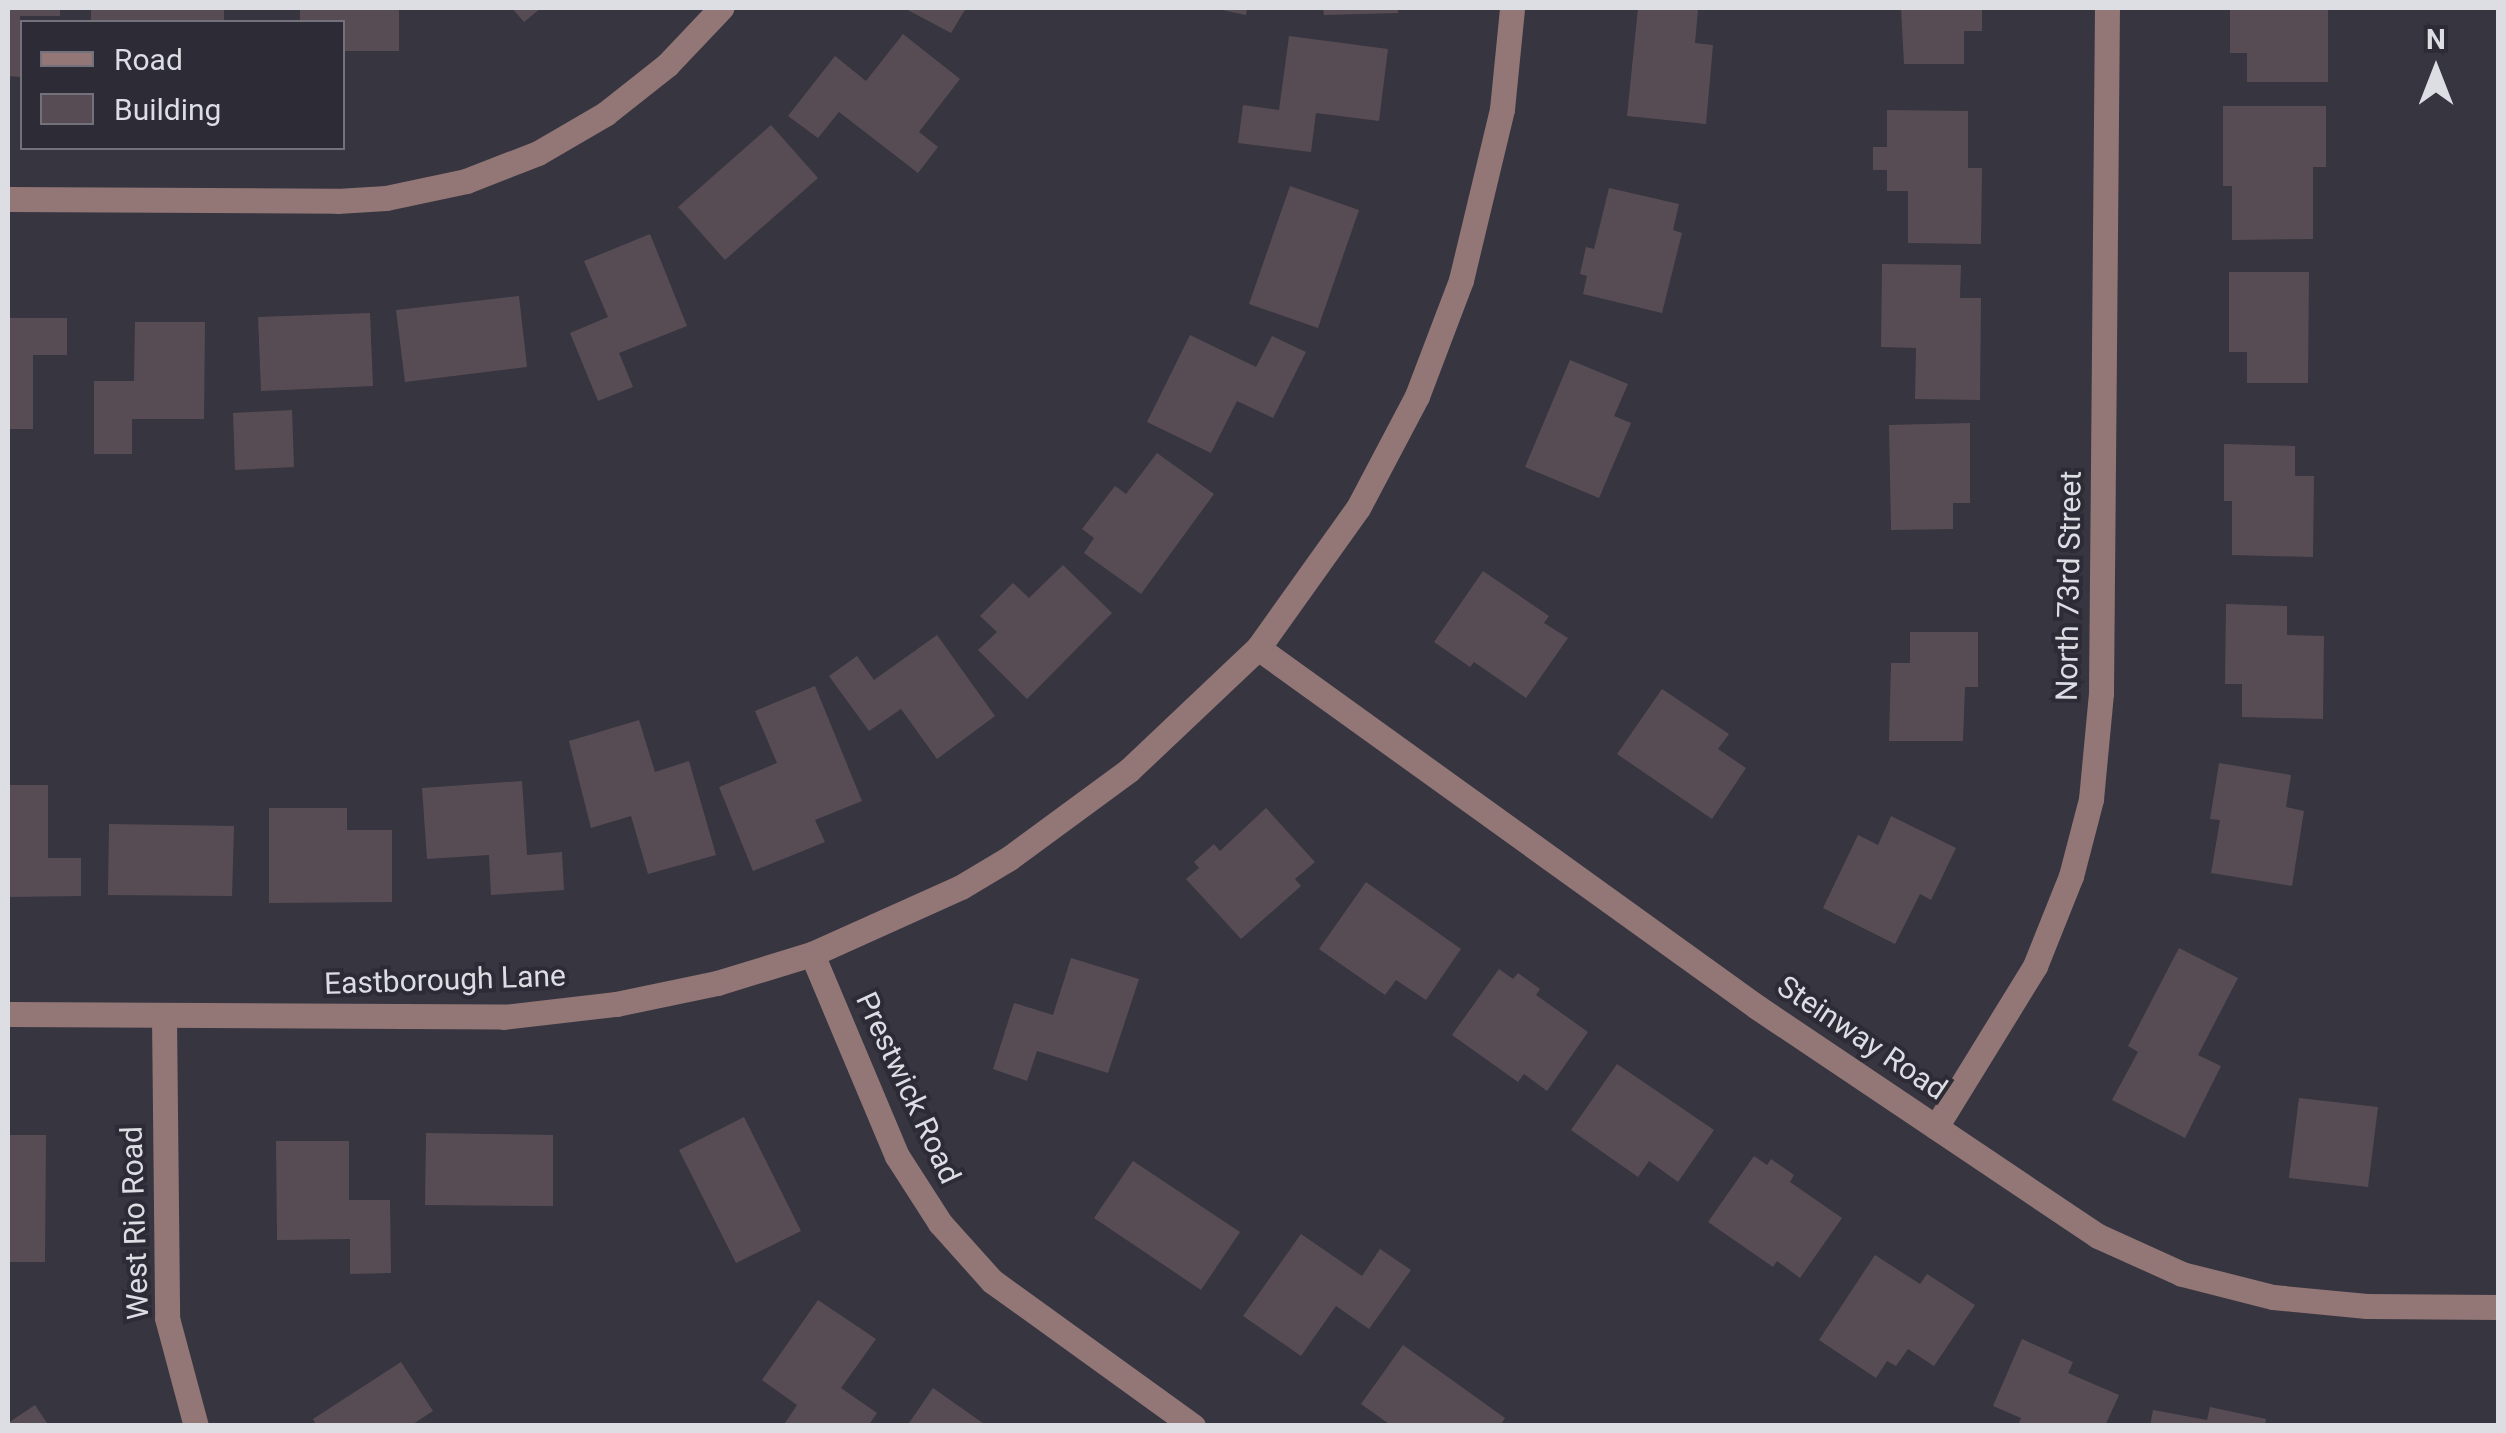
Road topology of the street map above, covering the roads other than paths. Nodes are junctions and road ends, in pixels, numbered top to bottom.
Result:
1 (721, 8) edge
2 (1512, 8) edge
3 (2107, 8) edge
4 (8, 199) edge
5 (1258, 648) junction
6 (812, 954) junction
7 (8, 1014) edge
8 (164, 1016) junction
9 (1936, 1127) junction
10 (2498, 1307) edge
11 (196, 1426) edge
12 (1193, 1426) edge

1 - 4 street
2 - 5 street, Eastborough Lane
3 - 9 street, North 73rd Street
5 - 6 street, Eastborough Lane
5 - 9 street, Steinway Road
6 - 8 street, Eastborough Lane
6 - 12 street, Prestwick Road
7 - 8 street, Eastborough Lane
8 - 11 street, West Rio Road
9 - 10 street, Steinway Road

